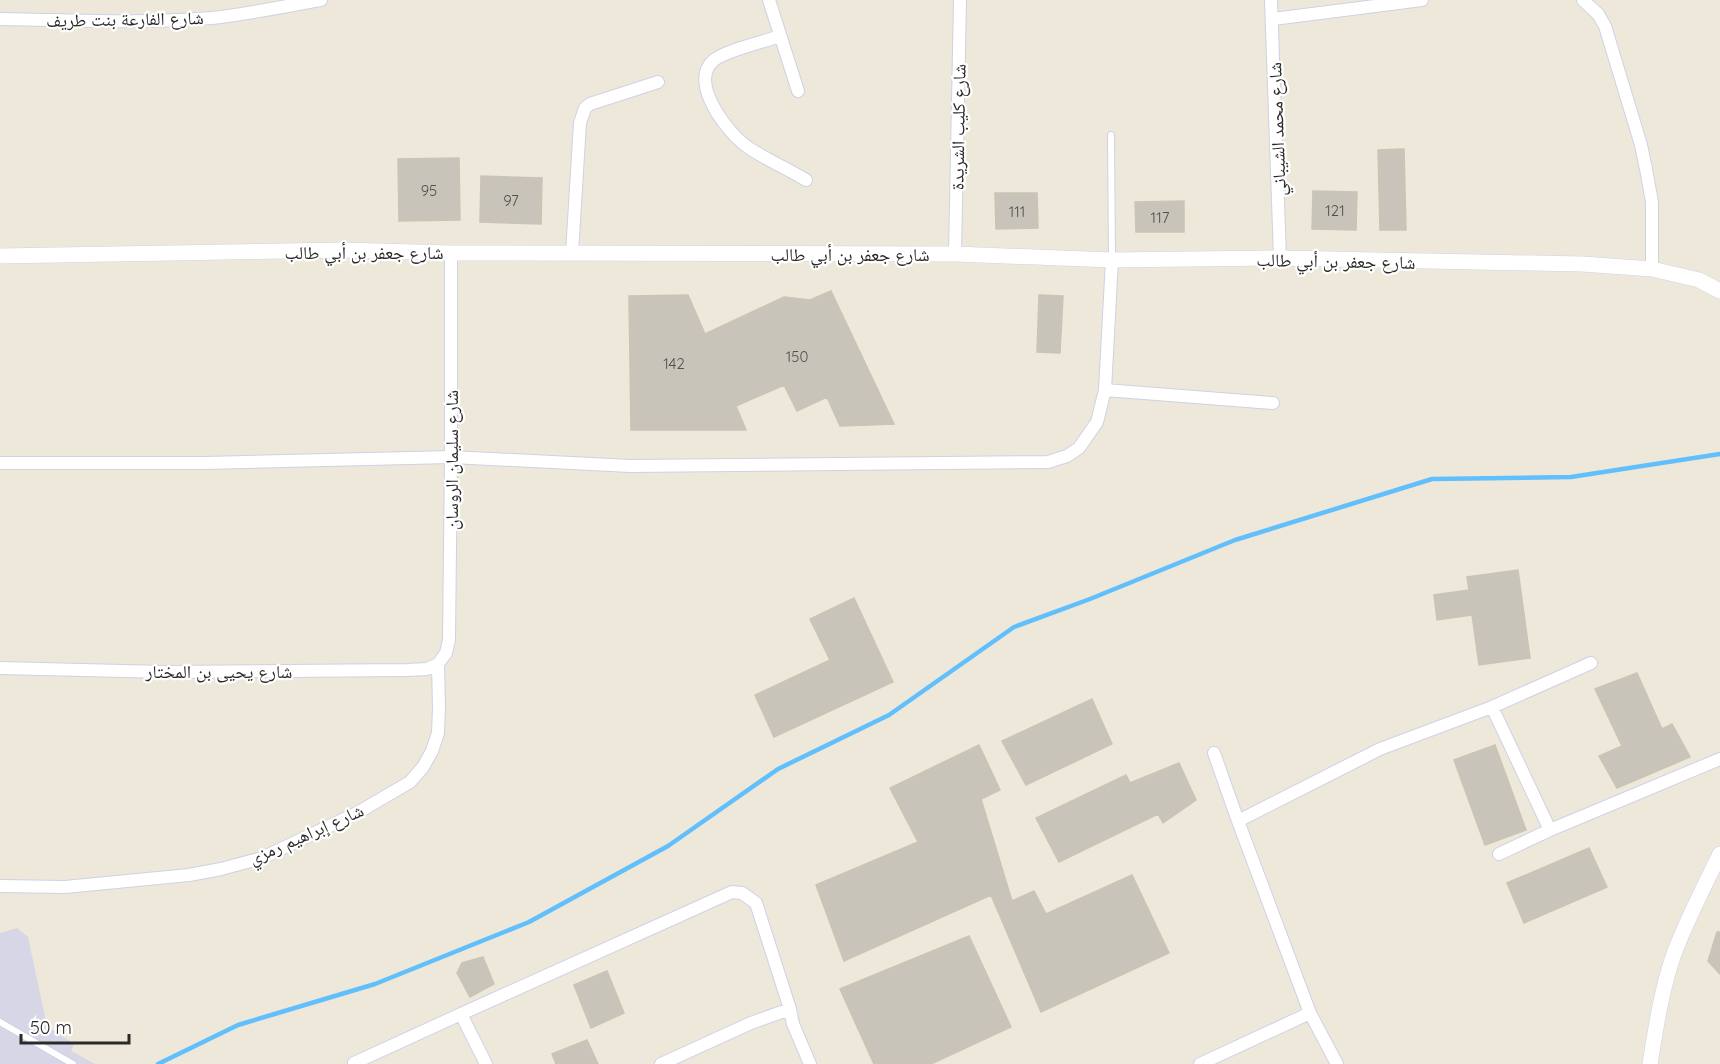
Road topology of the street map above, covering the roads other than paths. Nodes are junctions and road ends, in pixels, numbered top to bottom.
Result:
1 (321, 0) edge
2 (769, 0) edge
3 (960, 0) edge
4 (1271, 0) edge
5 (1422, 0) edge
6 (1583, 0) edge
7 (1273, 18) junction
8 (0, 19) edge
9 (780, 36) junction
10 (658, 82) dead end
11 (798, 92) dead end
12 (1111, 135) dead end
13 (806, 180) dead end
14 (450, 253) junction
15 (572, 253) junction
16 (956, 254) junction
17 (0, 256) edge
18 (1280, 258) junction
19 (1112, 260) junction
20 (1652, 269) junction
21 (1720, 279) edge
22 (1699, 280) junction
23 (1720, 291) edge
24 (1105, 390) junction
25 (1273, 403) dead end
26 (451, 457) junction
27 (0, 463) edge
28 (1591, 663) dead end
29 (438, 664) junction
30 (0, 668) edge
31 (1492, 707) junction
32 (1215, 753) dead end
33 (1720, 759) edge
34 (1238, 821) junction
35 (1550, 830) junction
36 (1720, 854) edge
37 (1499, 855) dead end
38 (1, 884) edge
39 (790, 1009) junction
40 (1310, 1013) junction
41 (461, 1014) junction
42 (0, 1022) edge
43 (354, 1063) edge
44 (73, 1064) edge
45 (486, 1064) edge
46 (661, 1064) edge
47 (810, 1064) edge
48 (1200, 1064) edge
49 (1337, 1064) edge
50 (1650, 1064) edge

1 - 8 street, شارع الفارعة بنت طريف
2 - 9 street
3 - 16 street, شارع كليب الشريدة
4 - 7 street, شارع محمد الشيباني
5 - 7 street
6 - 20 street
7 - 18 street, شارع محمد الشيباني
9 - 11 street
9 - 13 street
10 - 15 street
12 - 19 lane
14 - 15 street, شارع جعفر بن أبي طالب
14 - 17 street, شارع جعفر بن أبي طالب
14 - 26 street, شارع سليمان الروسان
15 - 16 street, شارع جعفر بن أبي طالب
16 - 19 street, شارع جعفر بن أبي طالب
18 - 19 street, شارع جعفر بن أبي طالب
18 - 20 street, شارع جعفر بن أبي طالب
19 - 24 street
20 - 22 street, شارع جعفر بن أبي طالب
21 - 22 street, شارع جعفر بن أبي طالب
22 - 23 street, شارع جعفر بن أبي طالب
24 - 25 street
24 - 26 street
26 - 27 street
26 - 29 street, شارع سليمان الروسان
28 - 31 street
29 - 30 street, شارع يحيى بن المختار
29 - 38 street, شارع إبراهيم رمزي
31 - 34 street
31 - 35 street
32 - 34 street
33 - 35 street
34 - 40 street
35 - 37 street
36 - 50 street
39 - 41 street
39 - 46 street
39 - 47 street
40 - 48 street
40 - 49 street
41 - 43 street
41 - 45 street
42 - 44 lane

